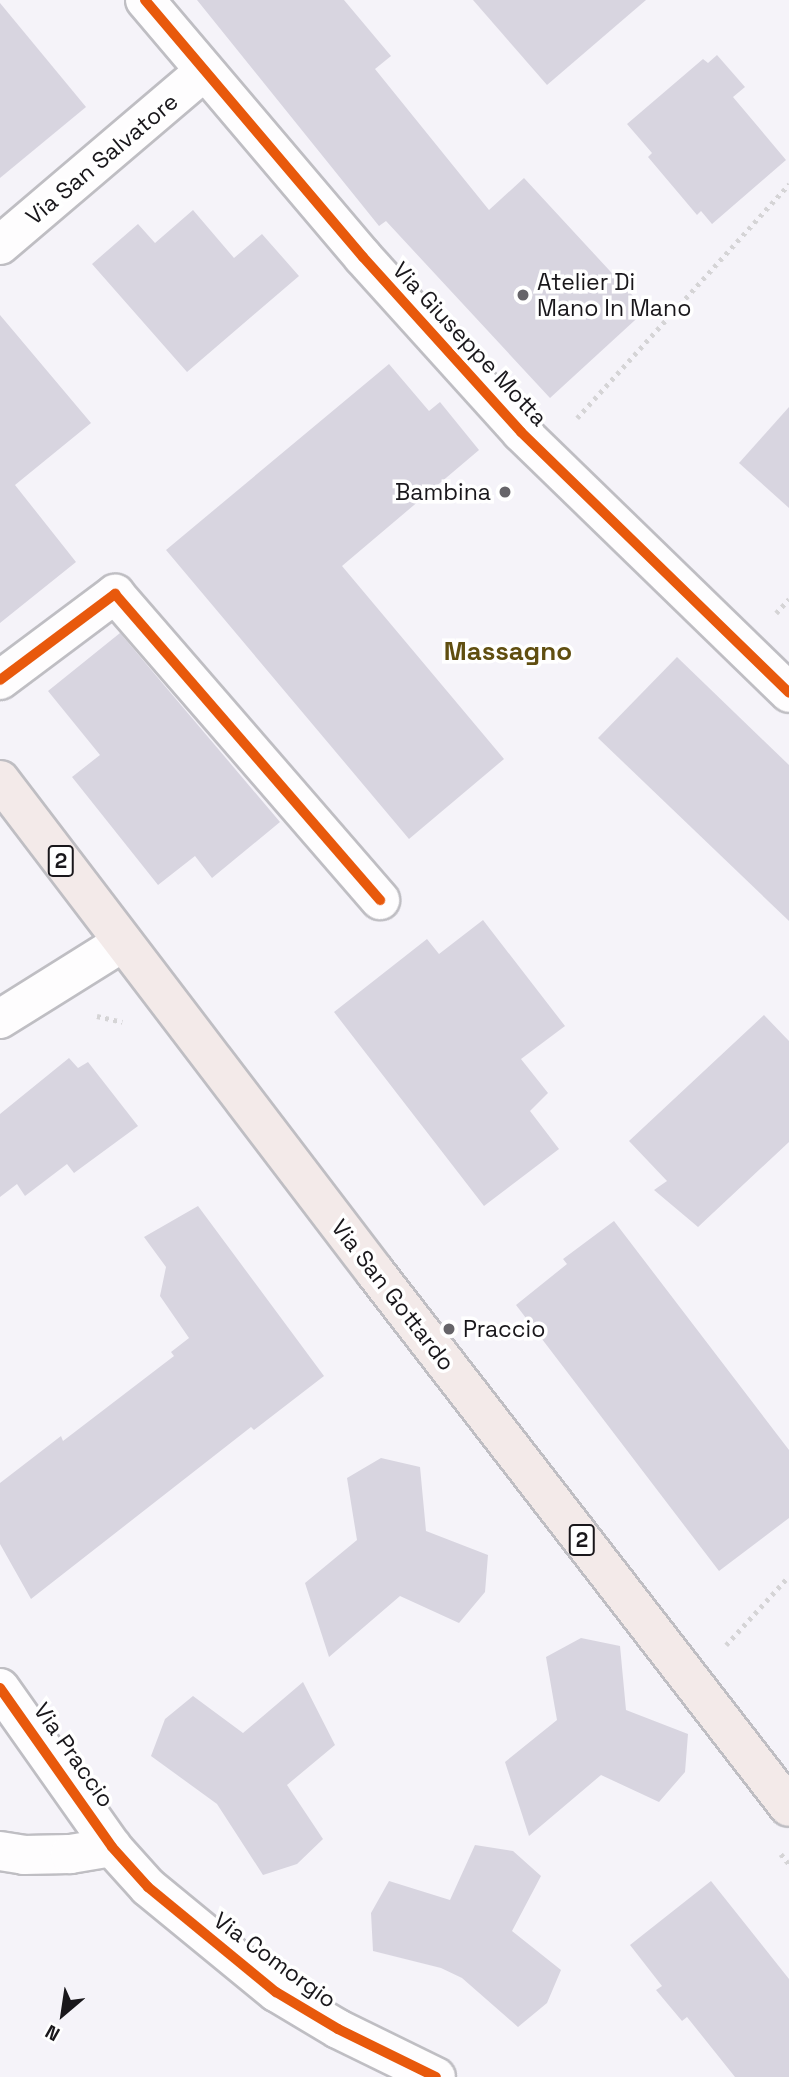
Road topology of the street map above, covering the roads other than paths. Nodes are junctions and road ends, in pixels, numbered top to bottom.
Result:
1 (145, 0) edge
2 (203, 72) junction
3 (0, 245) edge
4 (0, 680) edge
5 (789, 693) edge
6 (0, 779) edge
7 (380, 900) dead end
8 (122, 942) junction
9 (0, 1019) edge
10 (0, 1688) edge
11 (789, 1807) edge
12 (112, 1847) junction
13 (0, 1851) edge
14 (436, 2077) edge

1 - 2 street, Via Giuseppe Motta
2 - 3 street, Via San Salvatore
2 - 5 street, Via Giuseppe Motta
4 - 7 street
6 - 8 main road, Via San Gottardo / 2
8 - 9 street
8 - 11 main road, Via San Gottardo / 2
10 - 12 street, Via Praccio
12 - 13 street
12 - 14 street, Via Comorgio

